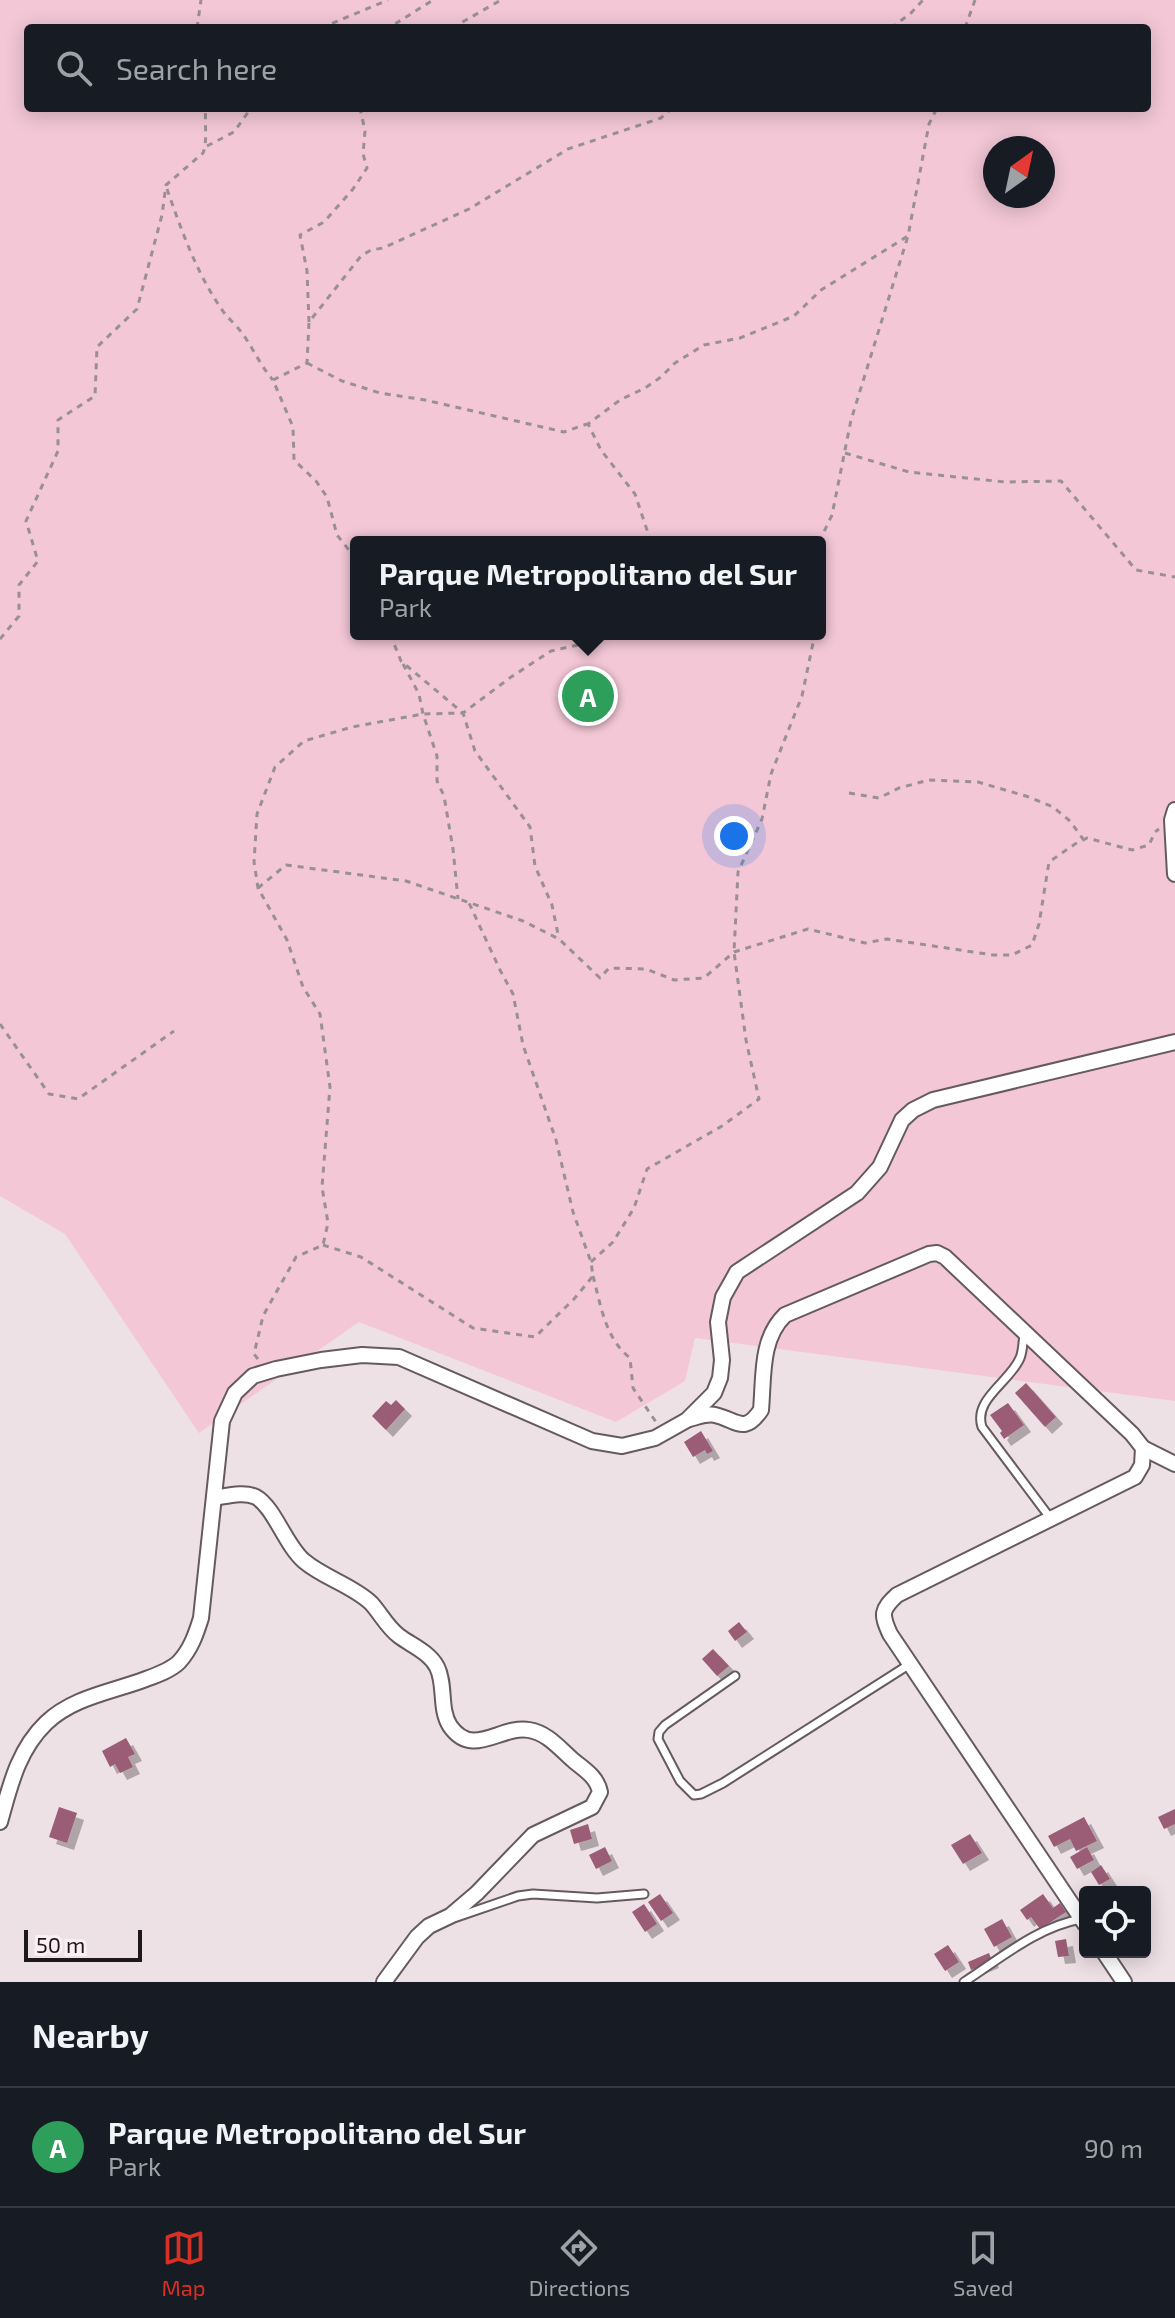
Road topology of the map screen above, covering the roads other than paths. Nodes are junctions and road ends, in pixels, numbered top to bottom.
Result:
1 (1173, 815) edge
2 (1175, 874) edge
3 (1175, 1042) edge
4 (1024, 1331) junction
5 (687, 1420) junction
6 (1143, 1448) junction
7 (1175, 1464) edge
8 (214, 1498) junction
9 (1051, 1519) junction
10 (910, 1664) junction
11 (735, 1676) dead end
12 (0, 1822) edge
13 (644, 1894) dead end
14 (1079, 1916) edge
15 (1079, 1922) edge
16 (429, 1926) junction
17 (1108, 1958) edge
18 (384, 1982) edge
19 (964, 1982) edge
20 (1124, 1982) edge

1 - 2 street
3 - 5 street
4 - 5 street
4 - 6 street
4 - 9 lane
5 - 8 street
6 - 7 street
6 - 9 street
8 - 12 street
8 - 16 street
9 - 10 street
10 - 11 lane
10 - 14 street
13 - 16 lane
15 - 19 lane
16 - 18 street
17 - 20 street

